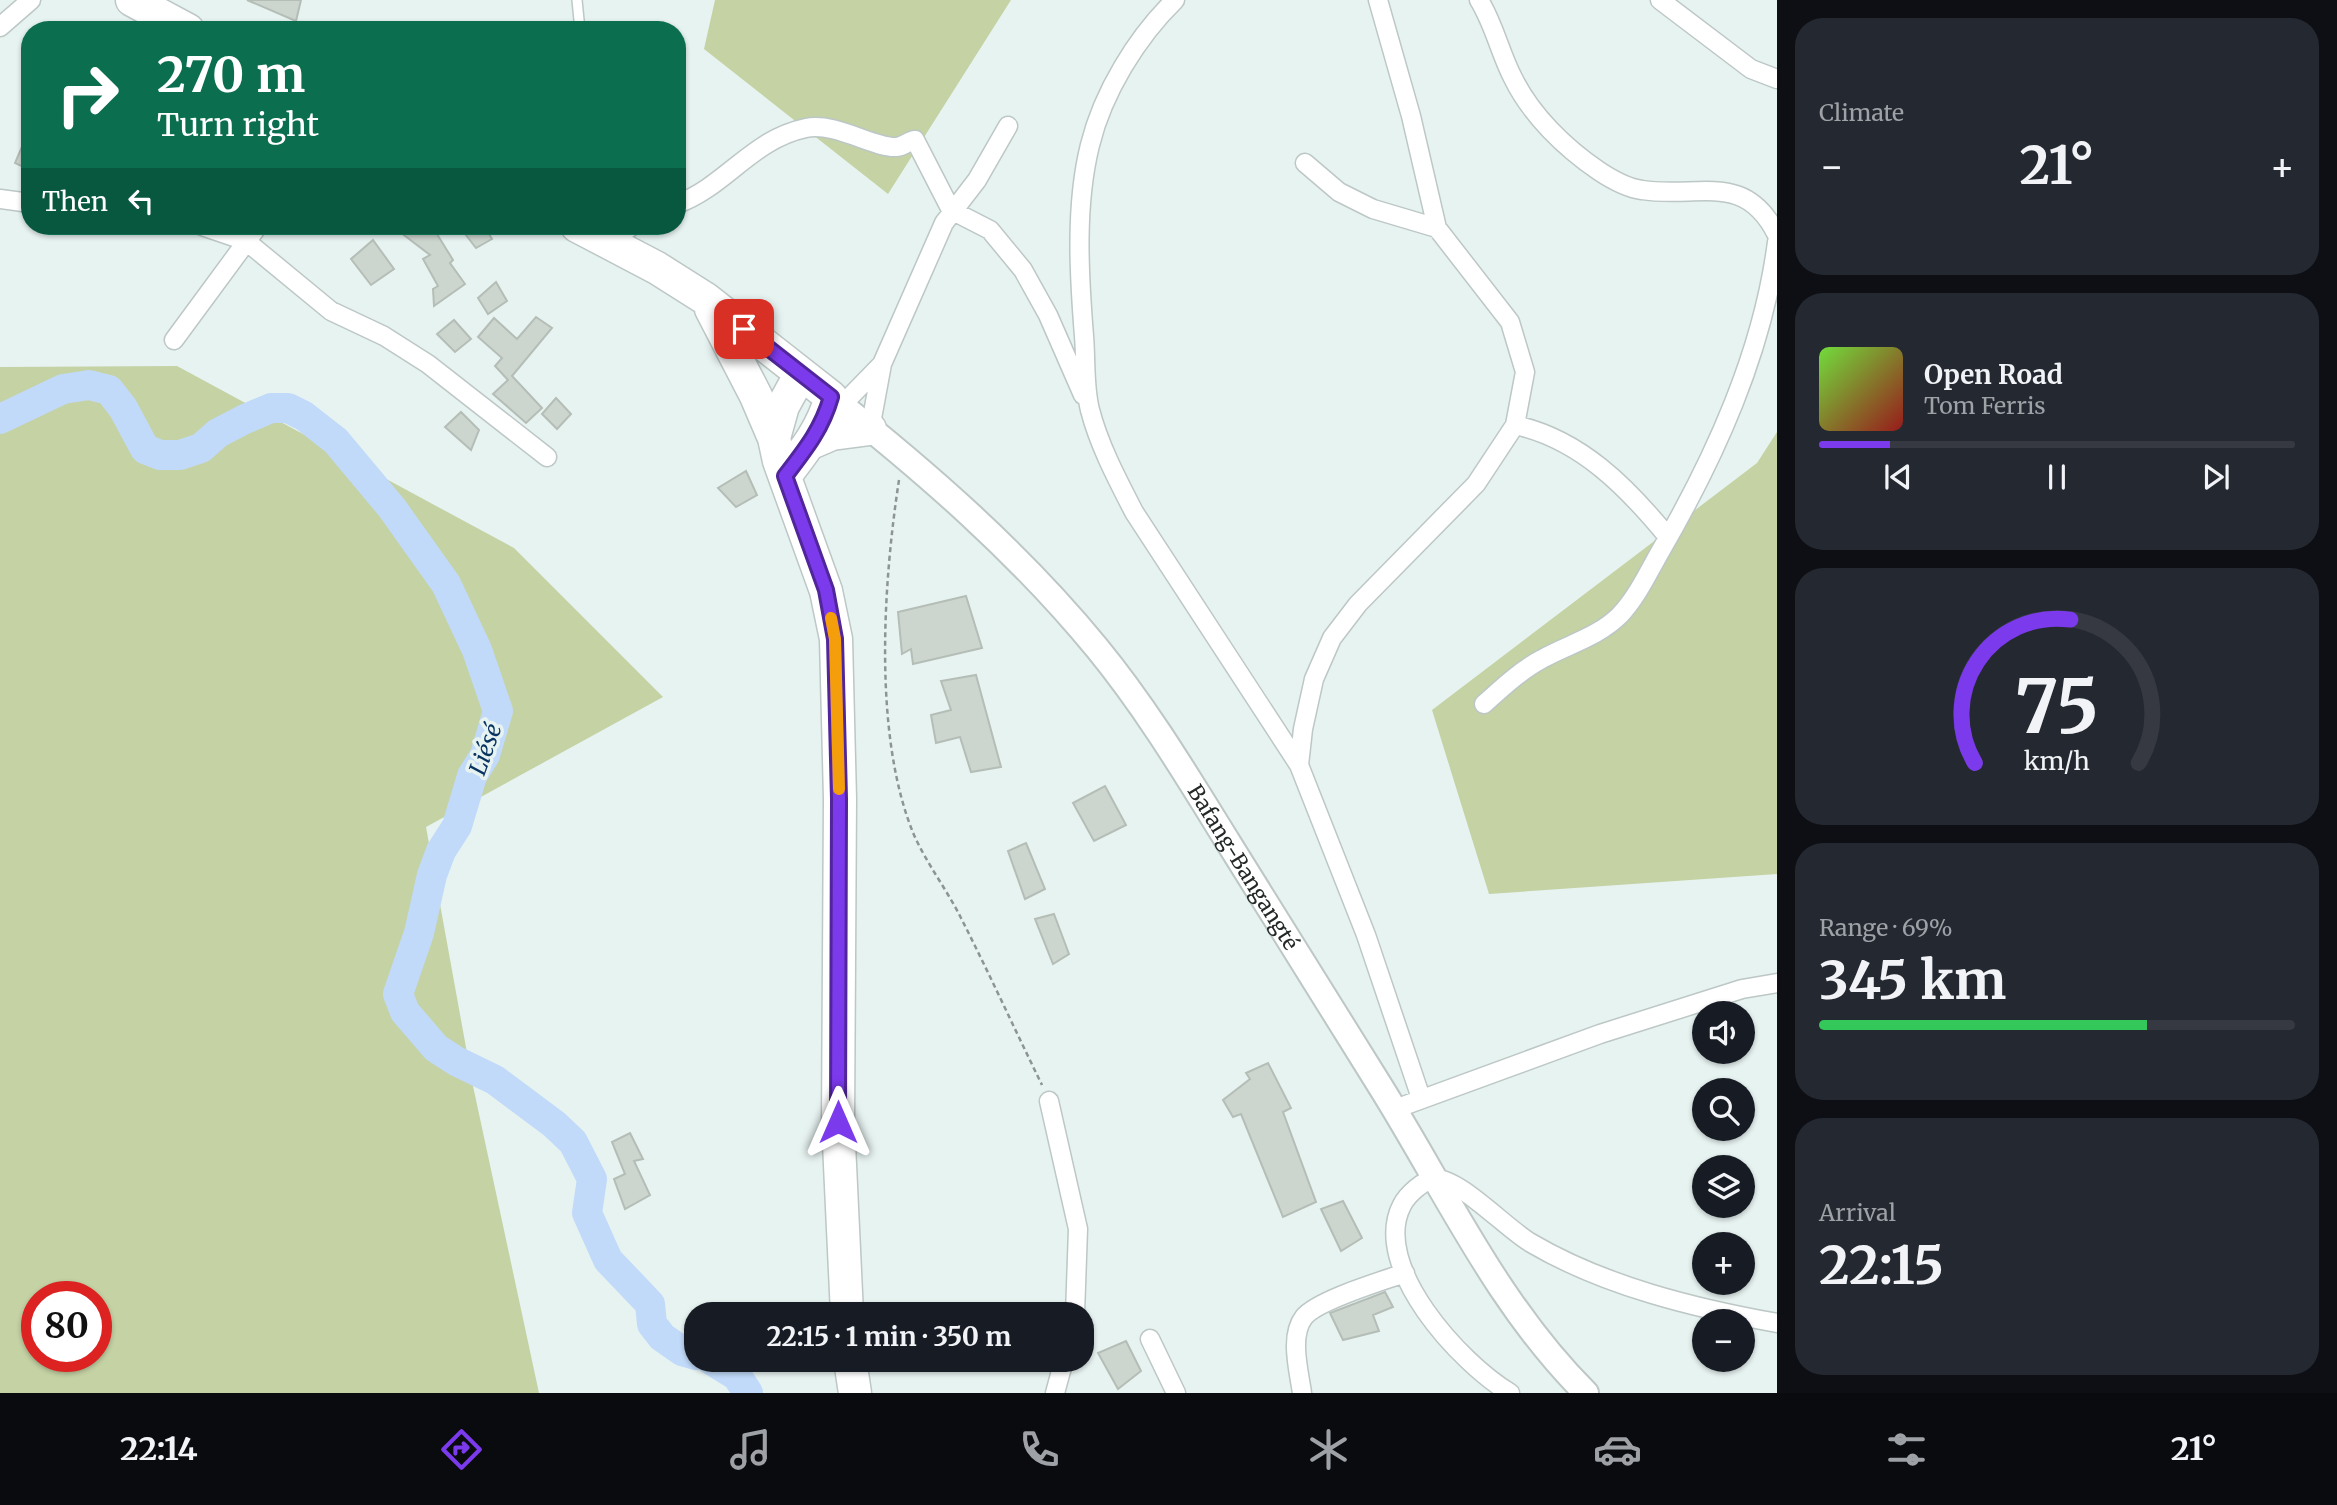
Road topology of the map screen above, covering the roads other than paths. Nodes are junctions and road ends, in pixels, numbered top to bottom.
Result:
1 (30, 0) edge
2 (132, 0) edge
3 (577, 0) edge
4 (1175, 0) edge
5 (1378, 0) edge
6 (1479, 0) edge
7 (1660, 0) edge
8 (171, 21) edge
9 (579, 21) edge
10 (0, 27) edge
11 (1777, 79) edge
12 (1008, 126) dead end
13 (1305, 163) dead end
14 (0, 199) edge
15 (686, 199) edge
16 (21, 201) edge
17 (951, 210) junction
18 (1437, 228) junction
19 (228, 235) edge
20 (251, 235) edge
21 (622, 235) edge
22 (1777, 235) edge
23 (246, 241) junction
24 (1777, 242) edge
25 (706, 299) junction
26 (174, 340) dead end
27 (881, 364) junction
28 (800, 375) junction
29 (836, 401) junction
30 (1089, 408) junction
31 (1515, 425) junction
32 (870, 429) junction
33 (774, 438) junction
34 (811, 443) junction
35 (547, 457) dead end
36 (785, 476) junction
37 (1668, 537) junction
38 (1484, 704) dead end
39 (1299, 765) junction
40 (1777, 984) edge
41 (1421, 1098) junction
42 (1049, 1101) road end
43 (1395, 1110) junction
44 (1436, 1179) junction
45 (1405, 1273) junction
46 (846, 1302) edge
47 (1075, 1302) edge
48 (1777, 1322) edge
49 (1150, 1339) dead end
50 (852, 1372) edge
51 (1060, 1372) edge
52 (855, 1393) edge
53 (1055, 1393) edge
54 (1176, 1393) edge
55 (1302, 1393) edge
56 (1510, 1393) edge
57 (1586, 1393) edge

1 - 10 street
2 - 8 highway
3 - 9 lane
4 - 30 street
5 - 18 street
6 - 22 street
7 - 11 street
12 - 17 street
13 - 18 street
14 - 16 street
15 - 17 street
17 - 27 street
17 - 30 street
18 - 31 street
19 - 23 street
20 - 23 street
21 - 25 highway
23 - 26 street
23 - 35 street
24 - 37 street
25 - 28 highway
25 - 33 highway
27 - 29 street
27 - 32 street
28 - 29 highway
28 - 33 highway
29 - 32 street, Bafang-Bangangté
29 - 34 highway
30 - 39 street
31 - 37 street
31 - 39 street
32 - 34 highway
32 - 43 street, Bafang-Bangangté
33 - 36 highway
34 - 36 highway
36 - 46 highway
37 - 38 street
39 - 41 street
40 - 41 street
41 - 43 street
42 - 47 street
43 - 44 street, Bafang-Bangangté
44 - 45 street
44 - 48 street
44 - 57 street, Bafang-Bangangté
45 - 55 street
45 - 56 street
49 - 54 street
50 - 52 highway
51 - 53 street

